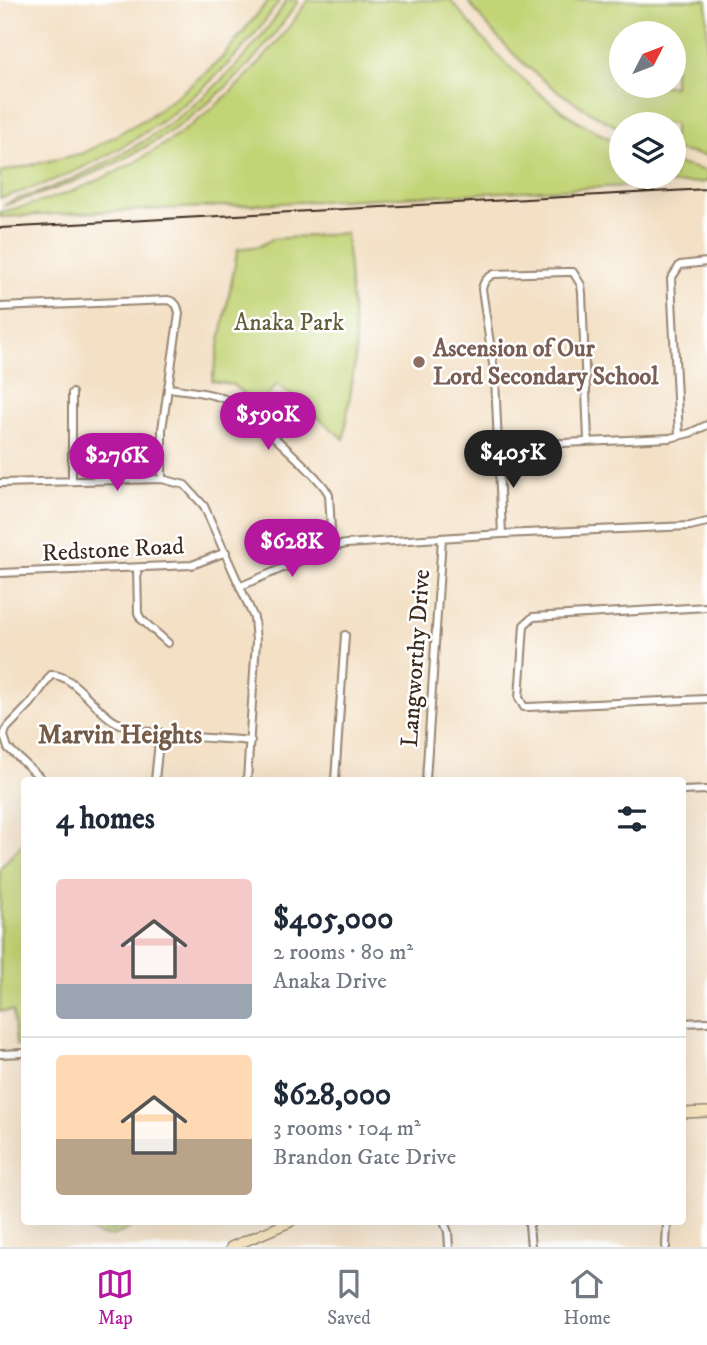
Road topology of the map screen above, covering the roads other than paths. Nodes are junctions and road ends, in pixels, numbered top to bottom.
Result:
1 (707, 262) edge
2 (0, 307) edge
3 (169, 388) junction
4 (72, 393) dead end
5 (707, 425) edge
6 (679, 436) junction
7 (588, 440) junction
8 (498, 446) junction
9 (162, 479) junction
10 (72, 480) junction
11 (0, 483) edge
12 (707, 522) edge
13 (502, 534) junction
14 (442, 538) junction
15 (332, 547) junction
16 (226, 552) junction
17 (137, 568) junction
18 (0, 573) edge
19 (241, 586) junction
20 (707, 607) edge
21 (345, 635) dead end
22 (168, 643) dead end
23 (707, 699) edge
24 (160, 732) junction
25 (251, 741) junction
26 (40, 777) edge
27 (155, 777) edge
28 (247, 777) edge
29 (335, 777) edge
30 (426, 777) edge
31 (707, 790) edge
32 (686, 791) edge
33 (707, 1022) edge
34 (686, 1023) edge
35 (21, 1053) edge
36 (0, 1054) edge
37 (707, 1112) edge
38 (686, 1113) edge
39 (283, 1225) edge
40 (445, 1225) edge
41 (529, 1225) edge
42 (667, 1225) edge
43 (231, 1247) edge
44 (449, 1247) edge
45 (531, 1247) edge
46 (666, 1247) edge

1 - 6 street
2 - 3 street
3 - 9 street
3 - 15 street
4 - 10 street
5 - 6 street
6 - 7 street
7 - 8 street
7 - 8 street
8 - 13 street
9 - 10 street
9 - 16 street
10 - 11 street
12 - 13 street
13 - 14 street
14 - 15 street
14 - 30 street, Langworthy Drive
15 - 19 street
16 - 17 street, Redstone Road
16 - 19 street
17 - 18 street, Redstone Road
17 - 22 street
19 - 25 street
20 - 23 street
21 - 29 street
24 - 25 street
24 - 26 street
24 - 27 street
25 - 28 street
31 - 32 street
33 - 34 street
35 - 36 street
37 - 38 street
39 - 43 street
40 - 44 street
41 - 45 street
42 - 46 street

